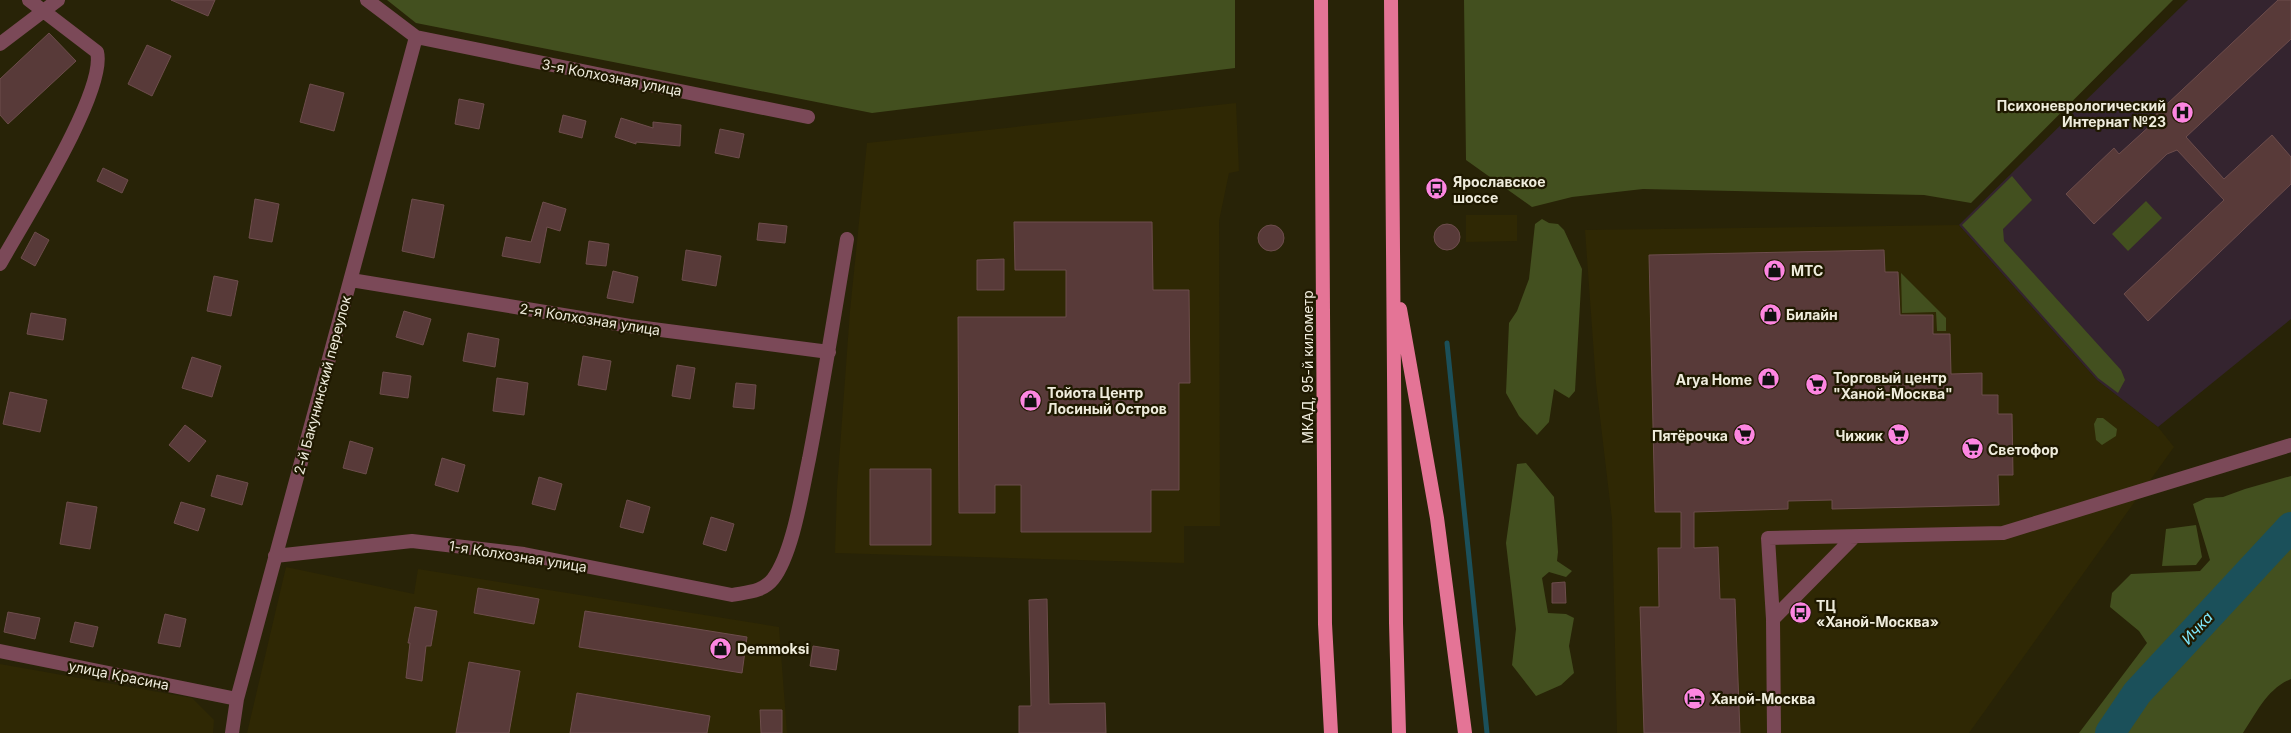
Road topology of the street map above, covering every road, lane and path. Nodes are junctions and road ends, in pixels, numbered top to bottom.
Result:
1 (29, 0) edge
2 (58, 0) edge
3 (367, 0) edge
4 (1321, 0) edge
5 (1391, 0) edge
6 (44, 11) junction
7 (416, 37) junction
8 (0, 44) edge
9 (808, 117) dead end
10 (847, 238) dead end
11 (0, 264) edge
12 (1394, 272) junction
13 (351, 280) junction
14 (829, 352) junction
15 (2289, 446) edge
16 (1854, 537) junction
17 (275, 556) junction
18 (1772, 619) junction
19 (1325, 624) junction
20 (0, 651) edge
21 (237, 699) junction
22 (232, 733) edge
23 (1322, 733) edge
24 (1331, 733) edge
25 (1399, 733) edge
26 (1465, 733) edge
27 (1774, 733) edge

1 - 6 street
2 - 6 street
3 - 7 street
4 - 19 highway, МКАД, 95-й километр
5 - 12 highway
6 - 8 street
6 - 11 street
7 - 9 street, 3-я Колхозная улица
7 - 13 street, 2-й Бакунинский переулок
10 - 14 street
12 - 25 highway
12 - 26 highway
13 - 14 street, 2-я Колхозная улица
13 - 17 street, 2-й Бакунинский переулок
14 - 17 street, 1-я Колхозная улица
15 - 16 street
16 - 18 street
16 - 18 street
17 - 21 street, 2-й Бакунинский переулок
18 - 27 street
19 - 23 highway
19 - 24 highway, МКАД, 95-й километр
20 - 21 street, улица Красина
21 - 22 street, 2-й Бакунинский переулок

